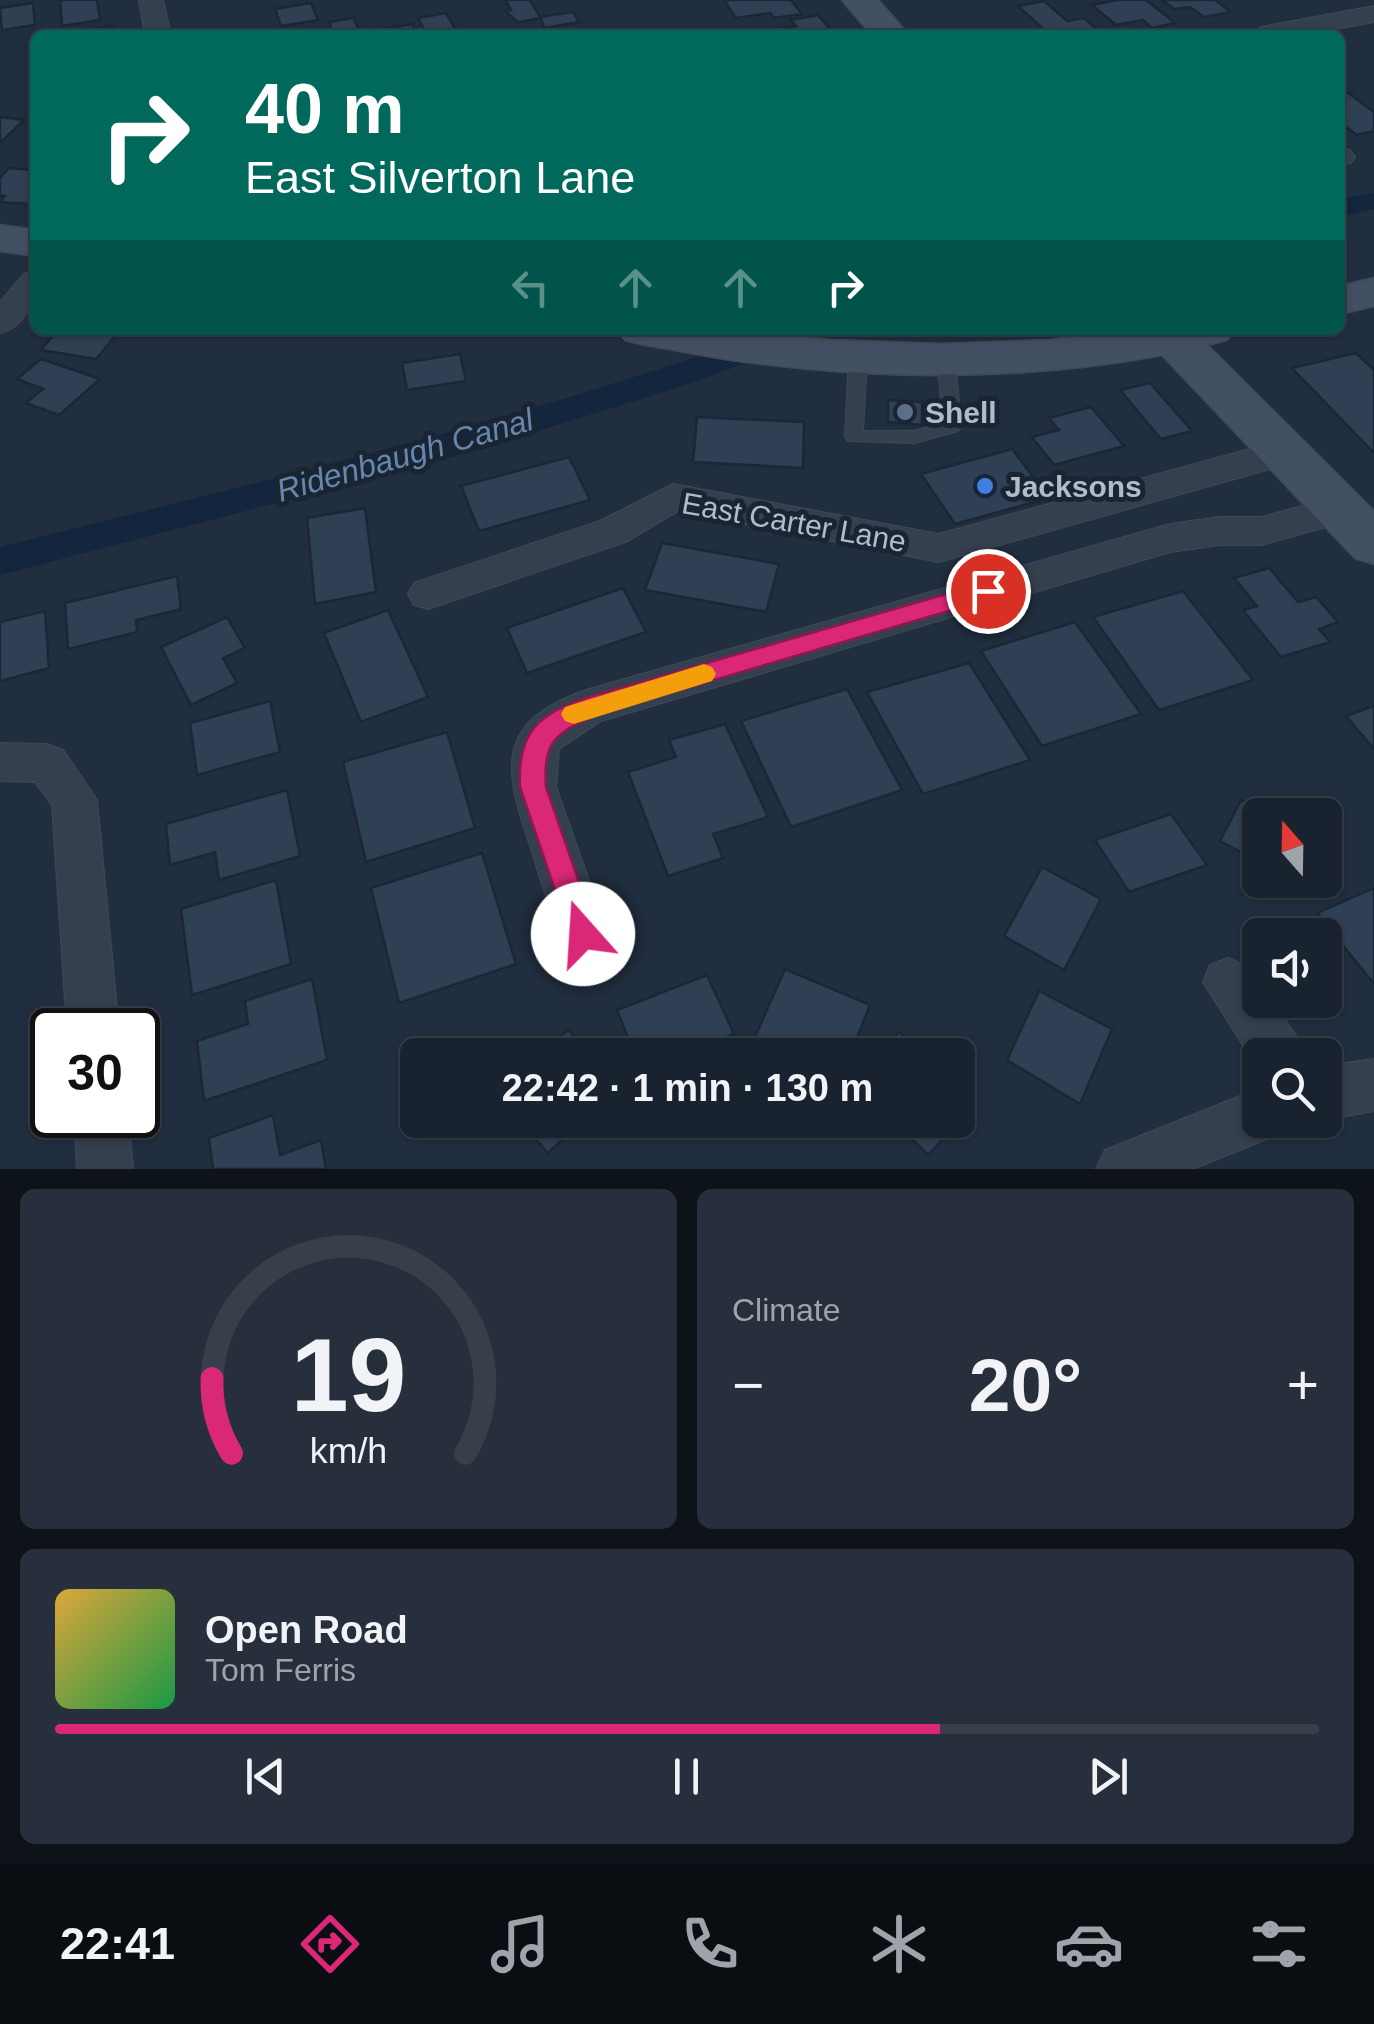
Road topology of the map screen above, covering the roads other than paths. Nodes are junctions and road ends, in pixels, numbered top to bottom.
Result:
1 (150, 0) edge
2 (859, 0) edge
3 (1374, 14) edge
4 (157, 30) edge
5 (886, 30) edge
6 (1288, 30) edge
7 (0, 238) edge
8 (30, 242) edge
9 (30, 287) edge
10 (1374, 292) edge
11 (1345, 299) edge
12 (0, 323) edge
13 (678, 335) edge
14 (1168, 335) edge
15 (1185, 335) edge
16 (858, 357) junction
17 (946, 358) junction
18 (1286, 452) junction
19 (1358, 526) edge
20 (428, 594) dead end
21 (0, 762) edge
22 (583, 934) dead end
23 (1228, 982) dead end
24 (92, 1008) edge
25 (1267, 1038) edge
26 (1374, 1085) edge
27 (1342, 1091) edge
28 (1242, 1122) edge
29 (103, 1138) edge
30 (105, 1169) edge
31 (1124, 1169) edge

1 - 4 street
2 - 5 street
3 - 6 street
7 - 8 street
9 - 12 street
10 - 11 street
13 - 16 street
14 - 17 street
15 - 18 street
16 - 17 street
16 - 17 lane
18 - 19 street
18 - 20 street, East Carter Lane
19 - 22 street
21 - 24 street
23 - 25 street
26 - 27 street
28 - 31 street
29 - 30 street

